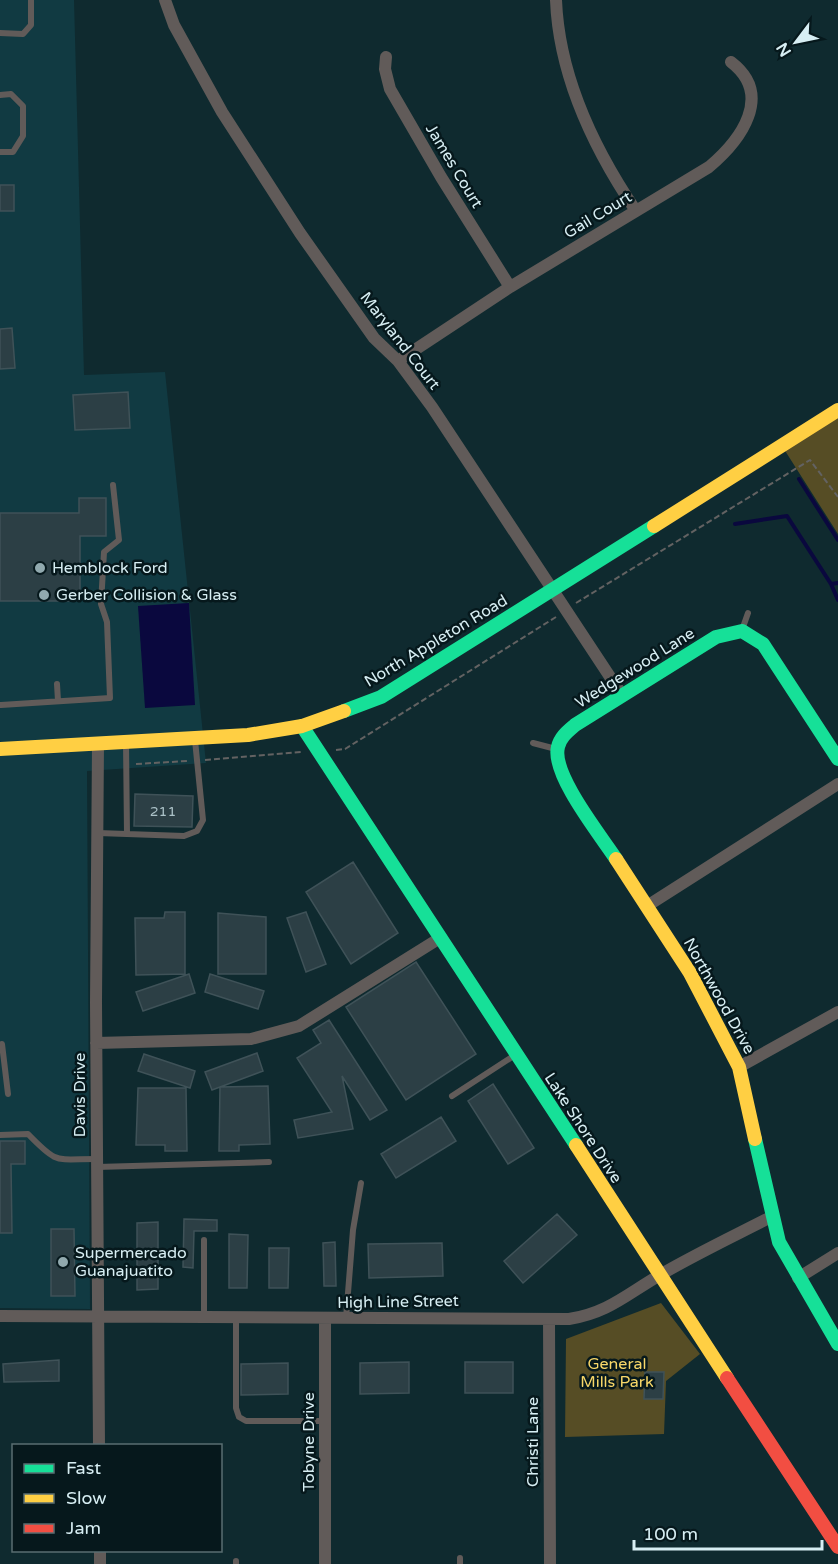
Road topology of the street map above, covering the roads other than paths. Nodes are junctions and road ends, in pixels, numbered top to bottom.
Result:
1 (30, 0) edge
2 (165, 0) edge
3 (556, 0) edge
4 (0, 33) edge
5 (386, 57) dead end
6 (731, 62) dead end
7 (0, 95) edge
8 (0, 152) edge
9 (636, 211) junction
10 (510, 286) junction
11 (398, 361) junction
12 (838, 410) edge
13 (113, 484) dead end
14 (553, 589) junction
15 (748, 614) dead end
16 (742, 631) junction
17 (57, 684) dead end
18 (622, 696) junction
19 (58, 701) junction
20 (1, 705) edge
21 (302, 726) junction
22 (195, 739) junction
23 (126, 742) junction
24 (533, 743) dead end
25 (98, 744) junction
26 (0, 748) edge
27 (557, 749) junction
28 (838, 759) edge
29 (838, 784) edge
30 (98, 833) junction
31 (127, 834) junction
32 (647, 906) junction
33 (440, 938) junction
34 (838, 1012) edge
35 (96, 1043) junction
36 (2, 1044) dead end
37 (516, 1055) junction
38 (740, 1067) junction
39 (8, 1094) dead end
40 (452, 1096) dead end
41 (0, 1135) edge
42 (269, 1162) dead end
43 (97, 1163) junction
44 (361, 1183) dead end
45 (771, 1217) junction
46 (204, 1240) dead end
47 (838, 1253) edge
48 (659, 1275) junction
49 (798, 1278) junction
50 (0, 1316) edge
51 (99, 1317) junction
52 (204, 1318) junction
53 (236, 1318) junction
54 (346, 1319) junction
55 (549, 1319) junction
56 (325, 1320) junction
57 (838, 1344) edge
58 (325, 1421) junction
59 (99, 1444) edge
60 (838, 1547) edge
61 (325, 1564) edge
62 (550, 1564) edge

1 - 4 lane
2 - 11 street, Maryland Court
3 - 9 street
5 - 10 street, James Court
6 - 9 street, Gail Court
7 - 8 lane
9 - 10 street, Gail Court
10 - 11 street, Gail Court
11 - 14 street, Maryland Court
12 - 14 street, North Appleton Road
13 - 19 lane
14 - 18 street, Maryland Court
14 - 21 street, North Appleton Road
15 - 16 lane
16 - 18 street, Wedgewood Lane
16 - 28 street
17 - 19 lane
18 - 27 street, Wedgewood Lane
19 - 20 lane
21 - 22 street, North Appleton Road
21 - 33 street, Lake Shore Drive
22 - 23 street, North Appleton Road
22 - 31 lane
23 - 25 street, North Appleton Road
23 - 31 lane
24 - 27 lane
25 - 26 street, North Appleton Road
25 - 30 street, Davis Drive
27 - 32 street, Northwood Drive
29 - 32 street
30 - 31 lane
30 - 35 street, Davis Drive
32 - 38 street, Northwood Drive
33 - 35 street
33 - 37 street, Lake Shore Drive
34 - 38 street
35 - 43 street, Davis Drive
36 - 39 lane
37 - 40 lane
37 - 48 street, Lake Shore Drive
38 - 45 street, Northwood Drive
41 - 43 lane
42 - 43 lane
43 - 51 street, Davis Drive
44 - 54 lane
45 - 48 street, High Line Street
45 - 49 street, Northwood Drive
46 - 52 lane
47 - 49 street
48 - 55 street, High Line Street
48 - 60 street, Lake Shore Drive
49 - 57 street, Northwood Drive
50 - 51 street, High Line Street
51 - 52 street, High Line Street
51 - 59 street, Davis Drive
52 - 53 street, High Line Street
53 - 56 street, High Line Street
53 - 58 lane
54 - 55 street, High Line Street
54 - 56 street, High Line Street
55 - 62 street, Christi Lane
56 - 58 street, Tobyne Drive
58 - 61 street, Tobyne Drive

